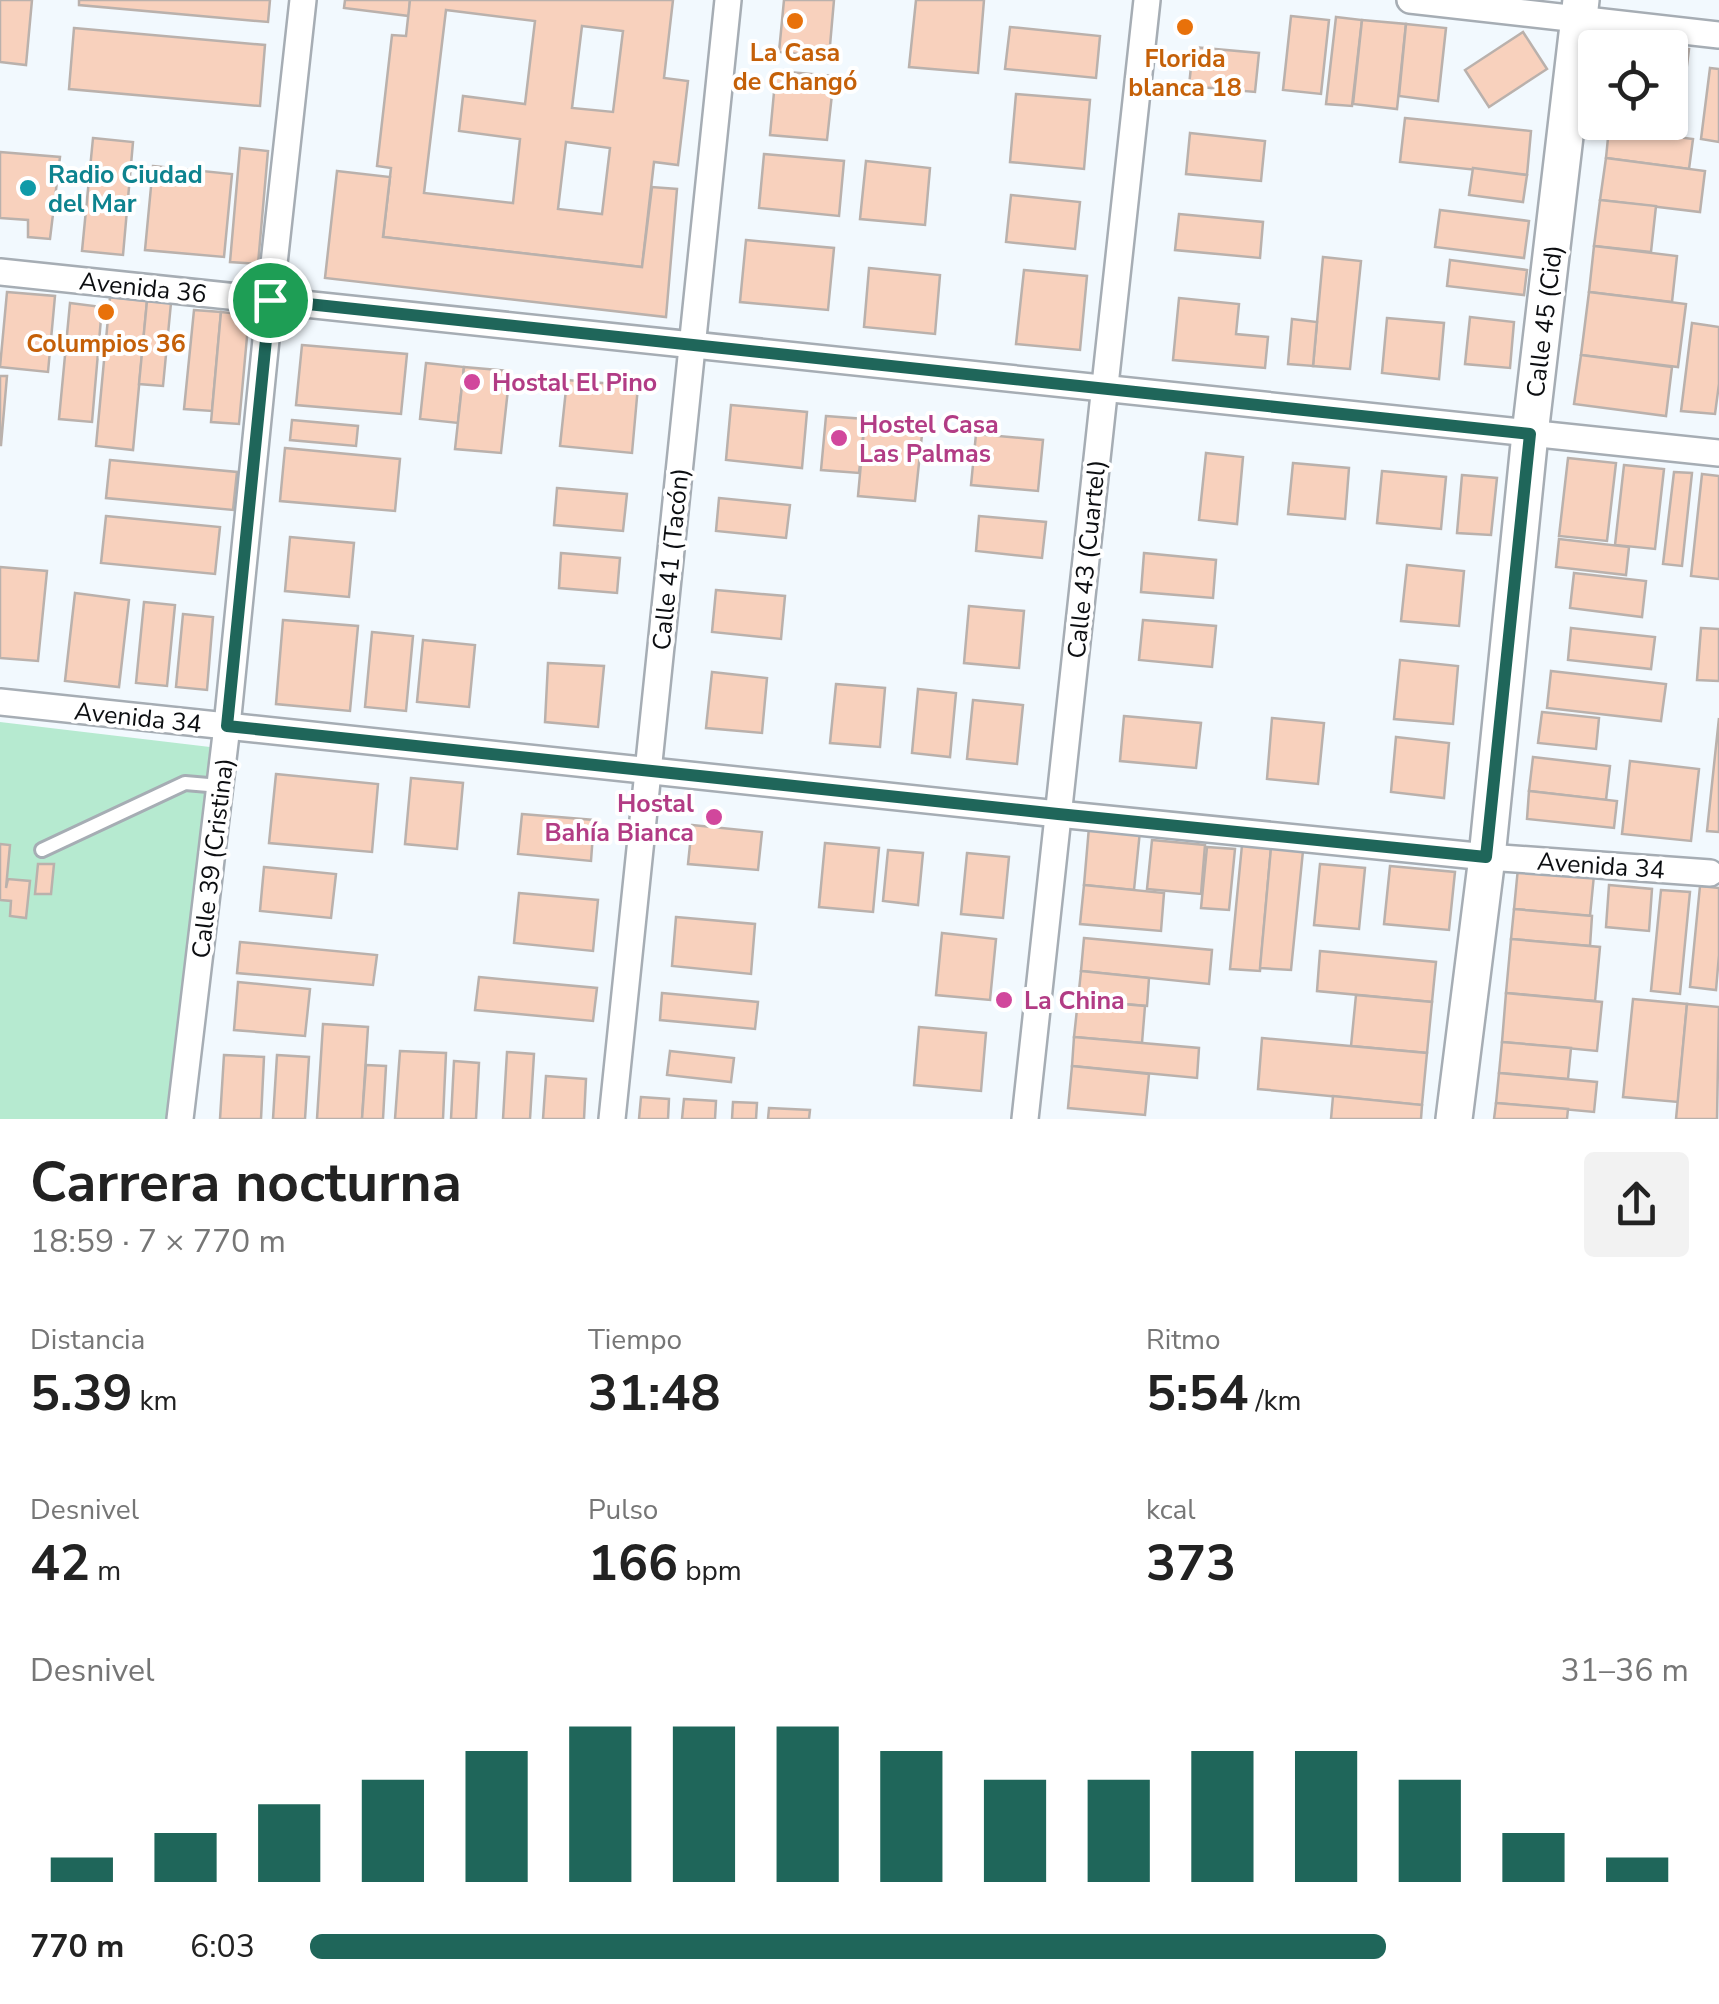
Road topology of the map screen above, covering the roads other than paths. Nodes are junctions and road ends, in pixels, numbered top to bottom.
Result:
1 (303, 0) edge
2 (728, 0) edge
3 (1147, 0) edge
4 (1410, 0) edge
5 (1580, 10) edge
6 (1719, 35) edge
7 (0, 272) edge
8 (270, 300) junction
9 (692, 345) junction
10 (1104, 389) junction
11 (1530, 434) junction
12 (1719, 453) edge
13 (0, 702) edge
14 (227, 726) junction
15 (648, 770) junction
16 (220, 786) junction
17 (1058, 814) junction
18 (42, 850) dead end
19 (1486, 857) junction
20 (1710, 873) dead end
21 (180, 1119) edge
22 (612, 1119) edge
23 (1025, 1119) edge
24 (1454, 1119) edge

1 - 8 street, Calle 39 (Cristina)
2 - 9 street, Calle 41 (Tacón)
3 - 10 street, Calle 43 (Cuartel)
4 - 5 street
5 - 6 street
5 - 11 main road, Calle 45 (Cid)
7 - 8 street, Avenida 36
8 - 9 street, Avenida 36
8 - 14 street, Calle 39 (Cristina)
9 - 10 street, Avenida 36
9 - 15 street, Calle 41 (Tacón)
10 - 11 street, Avenida 36
10 - 17 street, Calle 43 (Cuartel)
11 - 12 street, Avenida 36
11 - 19 main road, Calle 45 (Cid)
13 - 14 street, Avenida 34
14 - 15 street, Avenida 34
14 - 16 street, Calle 39 (Cristina)
15 - 17 street, Avenida 34
15 - 22 street, Calle 41 (Tacón)
16 - 18 lane
16 - 21 street, Calle 39 (Cristina)
17 - 19 street, Avenida 34
17 - 23 street, Calle 43 (Cuartel)
19 - 20 street, Avenida 34
19 - 24 main road, Calle 45 (Cid)

